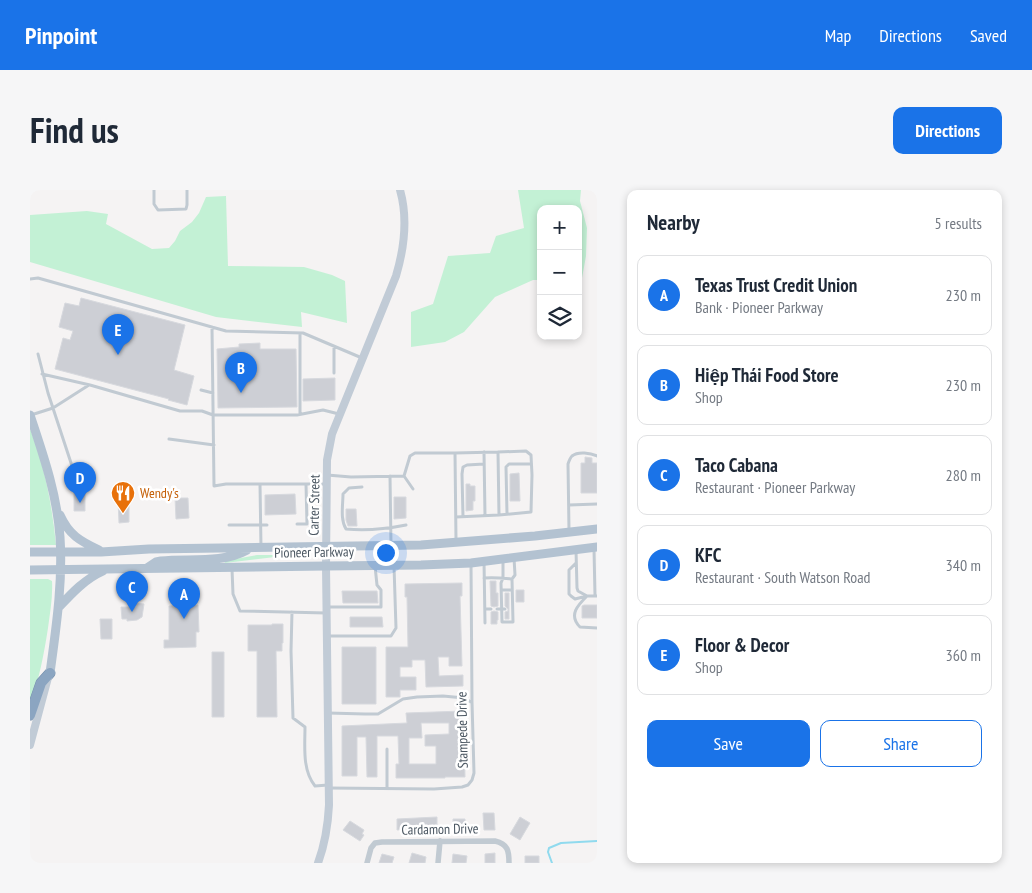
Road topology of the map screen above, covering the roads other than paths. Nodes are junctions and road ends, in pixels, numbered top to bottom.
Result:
1 (154, 190) edge
2 (187, 190) edge
3 (400, 190) edge
4 (30, 280) edge
5 (212, 327) junction
6 (300, 333) junction
7 (334, 346) junction
8 (38, 354) dead end
9 (363, 358) junction
10 (334, 373) dead end
11 (42, 374) junction
12 (90, 385) junction
13 (200, 390) dead end
14 (213, 393) junction
15 (53, 408) junction
16 (300, 414) junction
17 (340, 414) junction
18 (30, 415) edge
19 (213, 415) junction
20 (169, 439) dead end
21 (214, 445) junction
22 (484, 452) junction
23 (498, 452) junction
24 (455, 453) junction
25 (597, 456) edge
26 (484, 464) junction
27 (531, 464) junction
28 (74, 470) dead end
29 (327, 475) junction
30 (390, 476) junction
31 (404, 476) junction
32 (260, 484) junction
33 (306, 484) junction
34 (326, 484) junction
35 (362, 487) dead end
36 (413, 489) dead end
37 (597, 504) edge
38 (56, 505) junction
39 (568, 505) junction
40 (507, 514) junction
41 (498, 515) junction
42 (463, 516) junction
43 (485, 516) junction
44 (456, 517) junction
45 (297, 524) dead end
46 (229, 525) dead end
47 (261, 525) junction
48 (267, 525) dead end
49 (406, 525) dead end
50 (390, 528) junction
51 (597, 529) edge
52 (568, 532) junction
53 (456, 543) junction
54 (391, 545) junction
55 (326, 546) junction
56 (596, 547) edge
57 (249, 548) junction
58 (261, 548) junction
59 (576, 549) junction
60 (30, 552) edge
61 (60, 552) junction
62 (102, 552) junction
63 (514, 557) junction
64 (503, 558) junction
65 (484, 561) junction
66 (471, 562) junction
67 (576, 563) junction
68 (326, 566) junction
69 (375, 566) junction
70 (394, 566) junction
71 (232, 567) junction
72 (147, 568) junction
73 (61, 569) junction
74 (106, 569) junction
75 (30, 570) edge
76 (484, 578) junction
77 (503, 578) junction
78 (512, 579) junction
79 (501, 590) junction
80 (512, 590) junction
81 (587, 596) junction
82 (596, 596) edge
83 (59, 607) junction
84 (485, 609) junction
85 (491, 609) dead end
86 (496, 609) dead end
87 (503, 609) junction
88 (327, 610) junction
89 (292, 612) junction
90 (485, 623) dead end
91 (597, 628) edge
92 (327, 636) junction
93 (50, 673) junction
94 (472, 702) junction
95 (327, 713) junction
96 (30, 715) edge
97 (30, 745) edge
98 (387, 749) dead end
99 (329, 786) junction
100 (387, 788) junction
101 (440, 841) junction
102 (318, 863) edge
103 (367, 863) edge
104 (438, 863) edge
105 (510, 863) edge

1 - 2 lane
3 - 9 street, Carter Street
4 - 5 lane
5 - 6 lane
5 - 14 lane
6 - 7 lane
6 - 16 lane
7 - 9 lane
7 - 10 lane
8 - 11 lane
9 - 17 street, Carter Street
11 - 12 lane
11 - 15 lane
12 - 15 lane
12 - 19 lane
13 - 14 lane
14 - 19 lane
15 - 18 lane
15 - 28 lane
16 - 17 lane
16 - 19 lane
17 - 29 street, Carter Street
18 - 38 main road
19 - 21 lane
20 - 21 lane
21 - 32 lane
22 - 23 lane
22 - 24 lane
22 - 26 lane
23 - 27 lane
23 - 41 lane
24 - 31 lane
24 - 44 lane
25 - 39 lane
26 - 42 lane
26 - 43 lane
27 - 40 lane
27 - 40 lane
29 - 30 lane
29 - 34 street, Carter Street
30 - 31 lane
30 - 50 lane
31 - 36 lane
32 - 33 lane
32 - 47 lane
33 - 34 lane
33 - 45 lane
34 - 55 street, Carter Street
35 - 50 lane
37 - 39 lane
38 - 61 main road
38 - 62 main road
39 - 52 lane
40 - 41 lane
41 - 43 lane
42 - 43 lane
42 - 44 lane
44 - 53 lane
46 - 47 lane
47 - 48 lane
47 - 58 lane
49 - 50 lane
50 - 54 lane
51 - 52 main road, Pioneer Parkway
52 - 53 main road, Pioneer Parkway
53 - 54 main road, Pioneer Parkway
54 - 55 main road, Pioneer Parkway
55 - 58 main road, Pioneer Parkway
55 - 68 street, Carter Street
56 - 59 main road, Pioneer Parkway
56 - 82 lane
57 - 58 main road, Pioneer Parkway
57 - 62 main road, Pioneer Parkway
57 - 72 main road
59 - 63 main road, Pioneer Parkway
59 - 67 lane
60 - 61 main road, Pioneer Parkway
61 - 62 main road, Pioneer Parkway
61 - 73 main road
63 - 64 main road, Pioneer Parkway
63 - 78 lane
64 - 65 main road, Pioneer Parkway
64 - 77 lane
65 - 66 main road, Pioneer Parkway
65 - 76 lane
66 - 70 main road, Pioneer Parkway
66 - 94 lane, Stampede Drive
67 - 81 lane
67 - 81 lane
68 - 69 main road, Pioneer Parkway
68 - 71 main road, Pioneer Parkway
68 - 88 street, Carter Street
69 - 70 main road, Pioneer Parkway
69 - 88 lane
70 - 92 lane
71 - 72 main road, Pioneer Parkway
71 - 89 lane
72 - 74 main road, Pioneer Parkway
73 - 74 main road, Pioneer Parkway
73 - 75 main road, Pioneer Parkway
73 - 83 main road
74 - 83 main road
76 - 77 lane
76 - 84 lane
77 - 78 lane
77 - 79 lane
78 - 80 lane
79 - 80 lane
79 - 87 lane
80 - 87 lane
81 - 82 lane
81 - 91 lane
83 - 93 main road
84 - 85 lane
84 - 90 lane
86 - 87 lane
88 - 89 lane
88 - 92 street, Carter Street
89 - 99 lane
92 - 95 street, Carter Street
93 - 96 highway
93 - 97 street
94 - 95 lane
94 - 100 lane, Stampede Drive
95 - 99 street, Carter Street
98 - 100 lane
99 - 100 lane, Stampede Drive
99 - 102 street, Carter Street
101 - 103 street, Cardamon Drive
101 - 104 street
101 - 105 street, Cardamon Drive

